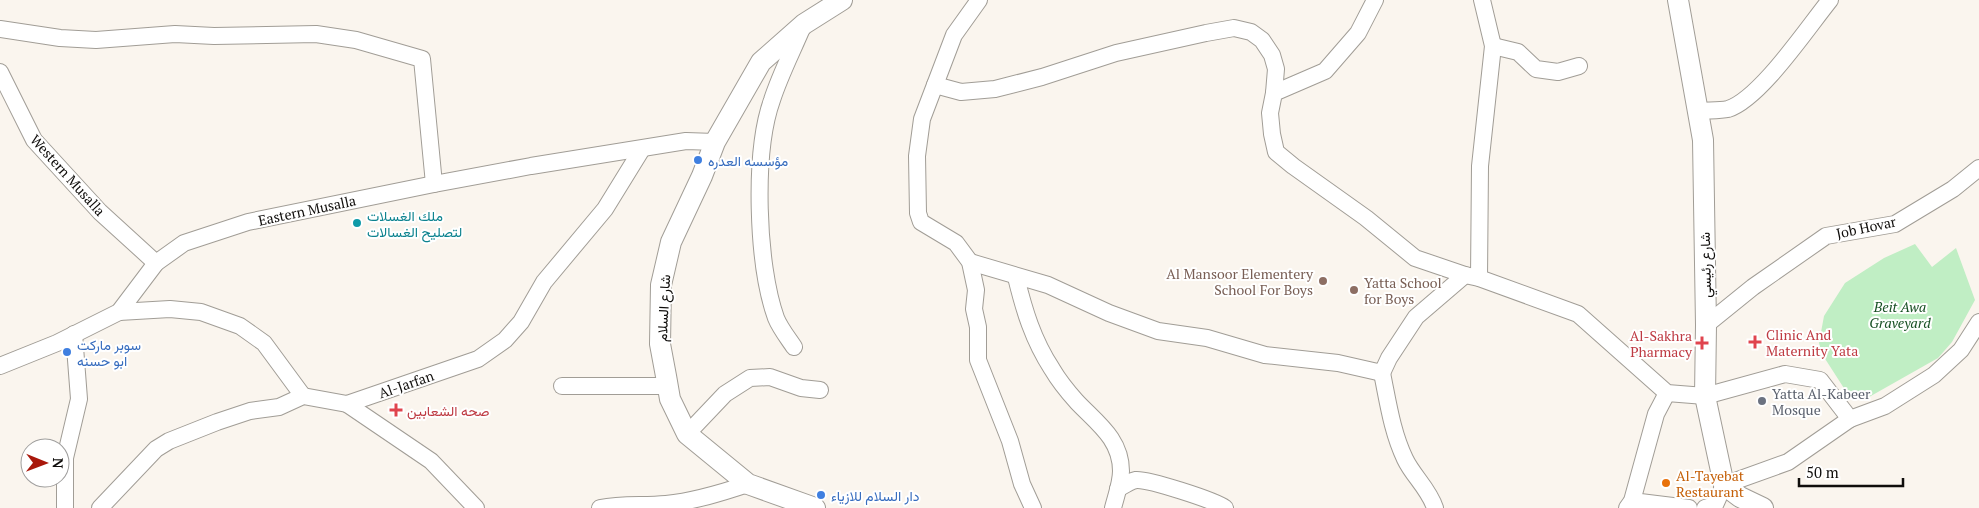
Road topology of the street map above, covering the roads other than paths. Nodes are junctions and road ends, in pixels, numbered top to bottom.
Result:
1 (842, 0) edge
2 (979, 0) edge
3 (1375, 0) edge
4 (1482, 0) edge
5 (1678, 0) edge
6 (1830, 0) edge
7 (804, 24) junction
8 (0, 29) edge
9 (1493, 46) junction
10 (1579, 66) dead end
11 (0, 72) edge
12 (935, 84) junction
13 (1274, 93) junction
14 (1698, 111) junction
15 (715, 142) junction
16 (642, 149) junction
17 (1979, 168) edge
18 (434, 184) junction
19 (970, 262) junction
20 (156, 263) junction
21 (1016, 277) junction
22 (1472, 277) junction
23 (120, 312) junction
24 (1979, 322) edge
25 (1706, 325) junction
26 (74, 334) junction
27 (794, 348) dead end
28 (0, 366) edge
29 (1382, 373) junction
30 (562, 386) dead end
31 (668, 386) junction
32 (820, 390) dead end
33 (1667, 393) junction
34 (303, 396) junction
35 (1705, 396) junction
36 (348, 404) junction
37 (1850, 419) junction
38 (688, 434) junction
39 (748, 484) junction
40 (1724, 485) junction
41 (1118, 489) junction
42 (1629, 504) edge
43 (65, 508) edge
44 (100, 508) edge
45 (476, 508) edge
46 (600, 508) edge
47 (815, 508) edge
48 (1033, 508) edge
49 (1113, 508) edge
50 (1225, 508) edge
51 (1435, 508) edge
52 (1689, 508) edge
53 (1705, 508) edge
54 (1763, 508) edge

1 - 7 main road, شارع السلام
2 - 12 street
3 - 13 street
4 - 9 street
5 - 14 main road, شارع رئيسي
6 - 14 street
7 - 15 main road, شارع السلام
7 - 27 street
8 - 18 street
9 - 10 street
9 - 22 street
11 - 20 street, Western Musalla
12 - 13 street
12 - 19 street
13 - 22 street
14 - 25 main road, شارع رئيسي
15 - 16 street, Eastern Musalla
15 - 31 main road, شارع السلام
16 - 18 street, Eastern Musalla
16 - 36 street, Al-Jarfan
17 - 25 street, Job Hovar
18 - 20 street, Eastern Musalla
19 - 21 street
19 - 48 street
20 - 23 street, Eastern Musalla
21 - 29 street
21 - 41 street
22 - 29 street
22 - 33 street
23 - 26 street, Eastern Musalla
23 - 34 street
24 - 37 street
25 - 35 main road, شارع رئيسي
26 - 28 street, Eastern Musalla
26 - 43 street
29 - 51 street
30 - 31 street
31 - 38 main road, شارع السلام
32 - 38 street
33 - 35 street
33 - 42 street
34 - 36 street, Al-Jarfan
34 - 44 street
35 - 37 street
35 - 40 main road, شارع رئيسي
36 - 45 street
37 - 40 street
38 - 39 main road, شارع السلام
39 - 46 street
39 - 47 main road, شارع السلام
40 - 53 street
40 - 54 main road
41 - 49 street
41 - 50 street
42 - 52 street

